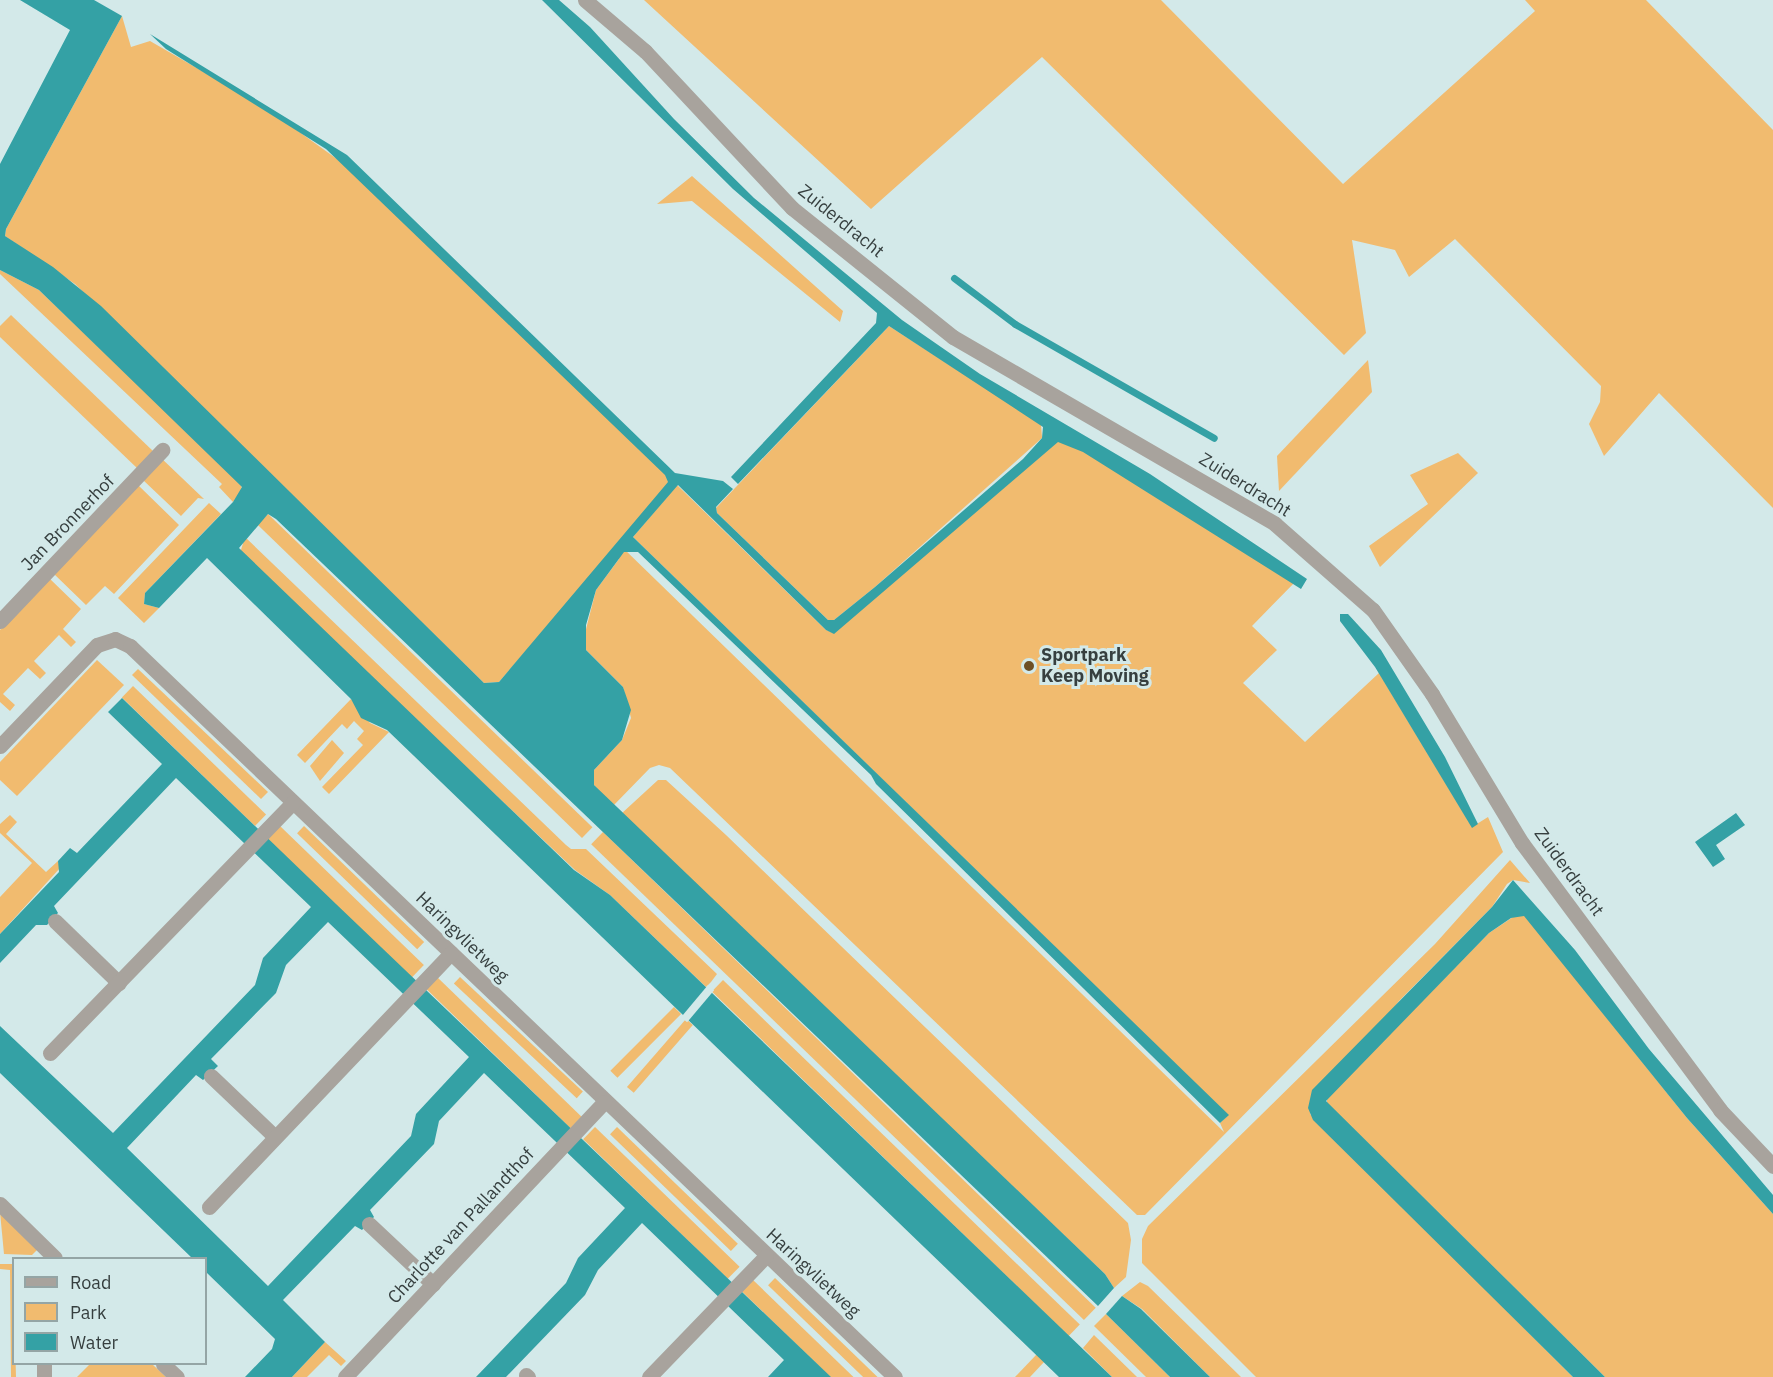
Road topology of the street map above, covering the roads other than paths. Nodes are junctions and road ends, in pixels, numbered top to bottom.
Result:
1 (585, 0) edge
2 (162, 450) dead end
3 (0, 621) edge
4 (0, 746) edge
5 (293, 802) junction
6 (55, 921) dead end
7 (451, 953) junction
8 (119, 983) junction
9 (50, 1053) dead end
10 (211, 1076) dead end
11 (604, 1102) junction
12 (275, 1137) junction
13 (1773, 1166) edge
14 (0, 1204) edge
15 (208, 1207) dead end
16 (369, 1224) dead end
17 (766, 1256) junction
18 (55, 1257) edge
19 (433, 1284) junction
20 (164, 1365) edge
21 (177, 1377) edge
22 (345, 1377) edge
23 (648, 1377) edge
24 (895, 1377) edge

1 - 13 street, Zuiderdracht
2 - 3 street, Jan Bronnerhof
4 - 5 street, Haringvlietweg
5 - 7 street, Haringvlietweg
5 - 8 street
6 - 8 street
7 - 11 street, Haringvlietweg
7 - 12 street
8 - 9 street
10 - 12 street
11 - 17 street, Haringvlietweg
11 - 19 street, Charlotte van Pallandthof
12 - 15 street
14 - 18 street
16 - 19 street
17 - 23 street
17 - 24 street, Haringvlietweg
19 - 22 street, Charlotte van Pallandthof
20 - 21 street

